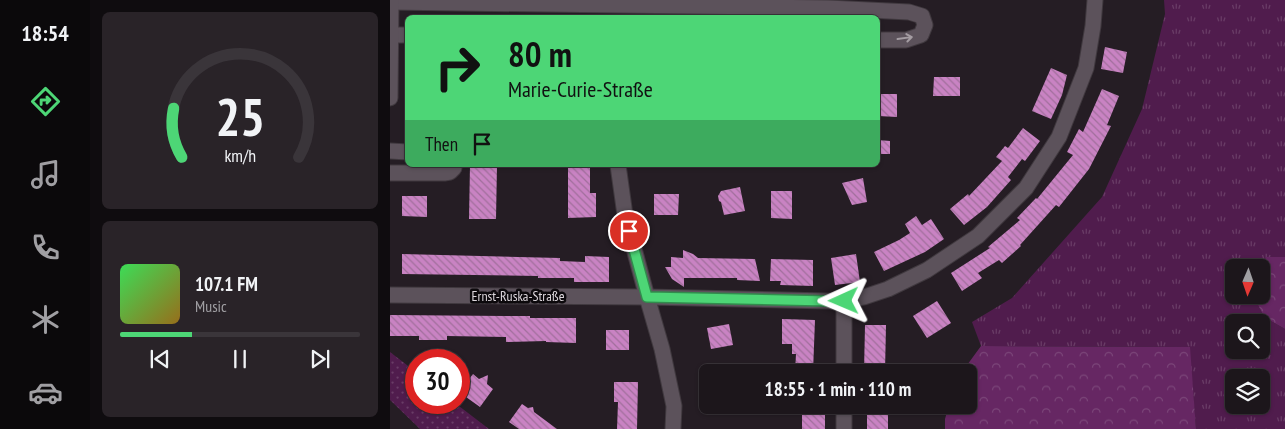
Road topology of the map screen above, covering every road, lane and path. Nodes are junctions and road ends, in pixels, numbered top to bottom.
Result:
1 (1095, 0) edge
2 (391, 2) edge
3 (612, 8) edge
4 (828, 8) edge
5 (390, 35) edge
6 (405, 35) edge
7 (880, 40) edge
8 (390, 98) edge
9 (390, 151) edge
10 (405, 152) edge
11 (454, 167) edge
12 (618, 167) edge
13 (390, 173) edge
14 (390, 294) edge
15 (647, 297) junction
16 (844, 301) junction
17 (844, 364) edge
18 (844, 414) edge
19 (673, 429) edge
20 (844, 429) edge

1 - 16 street, Ernst-Ruska-Straße
2 - 3 street
2 - 5 street
3 - 4 street
7 -> 4 street
5 - 6 street
5 - 8 street
9 - 10 street
11 - 13 street
12 - 15 street
14 - 15 street, Ernst-Ruska-Straße
15 - 16 street, Ernst-Ruska-Straße
15 - 19 street
16 - 17 street
18 - 20 street

